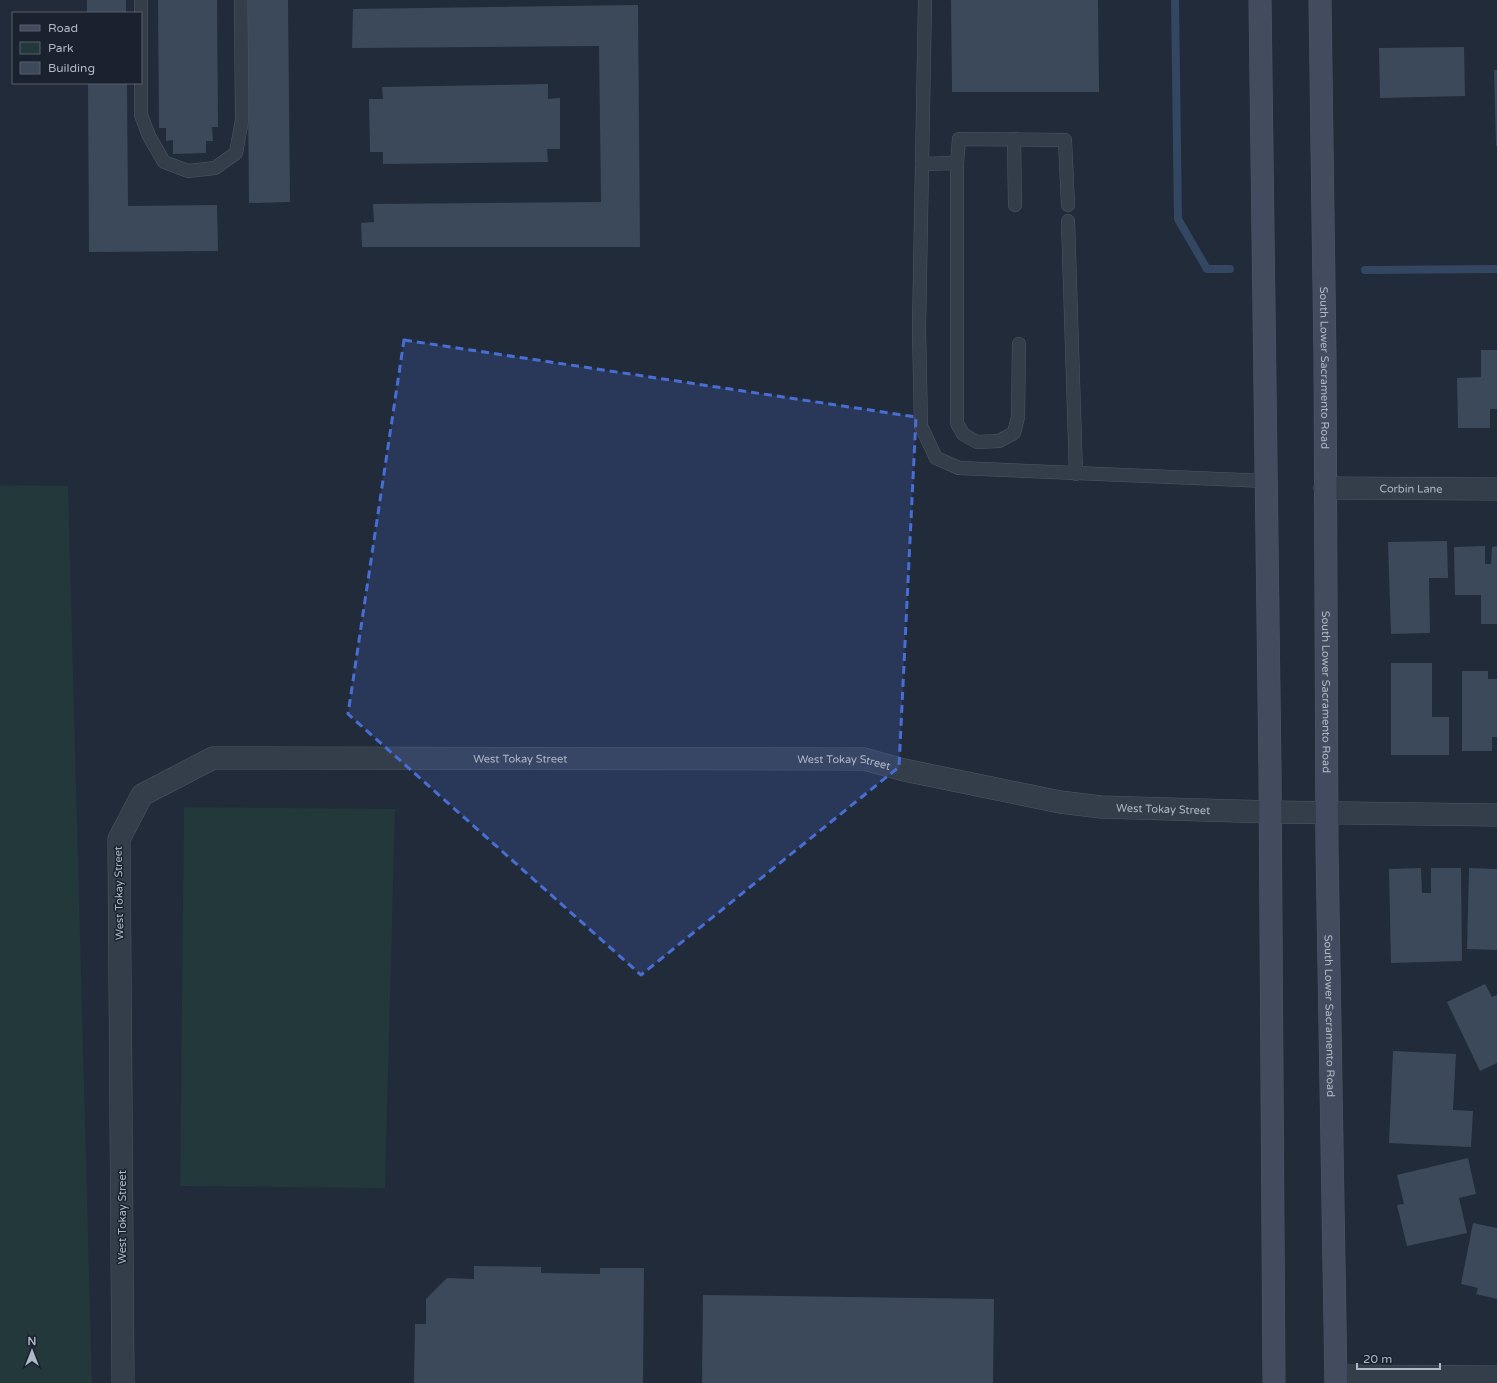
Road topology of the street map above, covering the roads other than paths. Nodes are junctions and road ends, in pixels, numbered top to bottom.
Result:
1 (141, 0) edge
2 (241, 0) edge
3 (925, 0) edge
4 (1260, 0) edge
5 (1320, 0) edge
6 (141, 12) edge
7 (141, 84) edge
8 (1014, 139) junction
9 (957, 163) junction
10 (922, 164) junction
11 (1014, 205) dead end
12 (1068, 205) dead end
13 (1068, 221) dead end
14 (1018, 344) dead end
15 (1076, 474) junction
16 (1266, 482) junction
17 (1324, 488) junction
18 (1497, 489) edge
19 (1270, 812) junction
20 (1326, 812) junction
21 (1497, 815) edge
22 (1497, 1377) edge
23 (1336, 1379) edge
24 (124, 1383) edge
25 (1274, 1383) edge

1 - 6 lane
2 - 7 lane
3 - 10 lane
4 - 16 main road
5 - 17 main road, South Lower Sacramento Road
8 - 9 lane
8 - 11 lane
8 - 12 lane
9 - 10 lane
9 - 14 lane
10 - 15 lane
13 - 15 lane
15 - 16 lane
16 - 19 main road
17 - 18 street, Corbin Lane
17 - 20 main road, South Lower Sacramento Road
19 - 20 street, West Tokay Street
19 - 24 street, West Tokay Street
19 - 25 main road
20 - 21 street, West Tokay Street
20 - 23 main road, South Lower Sacramento Road
22 - 23 street

